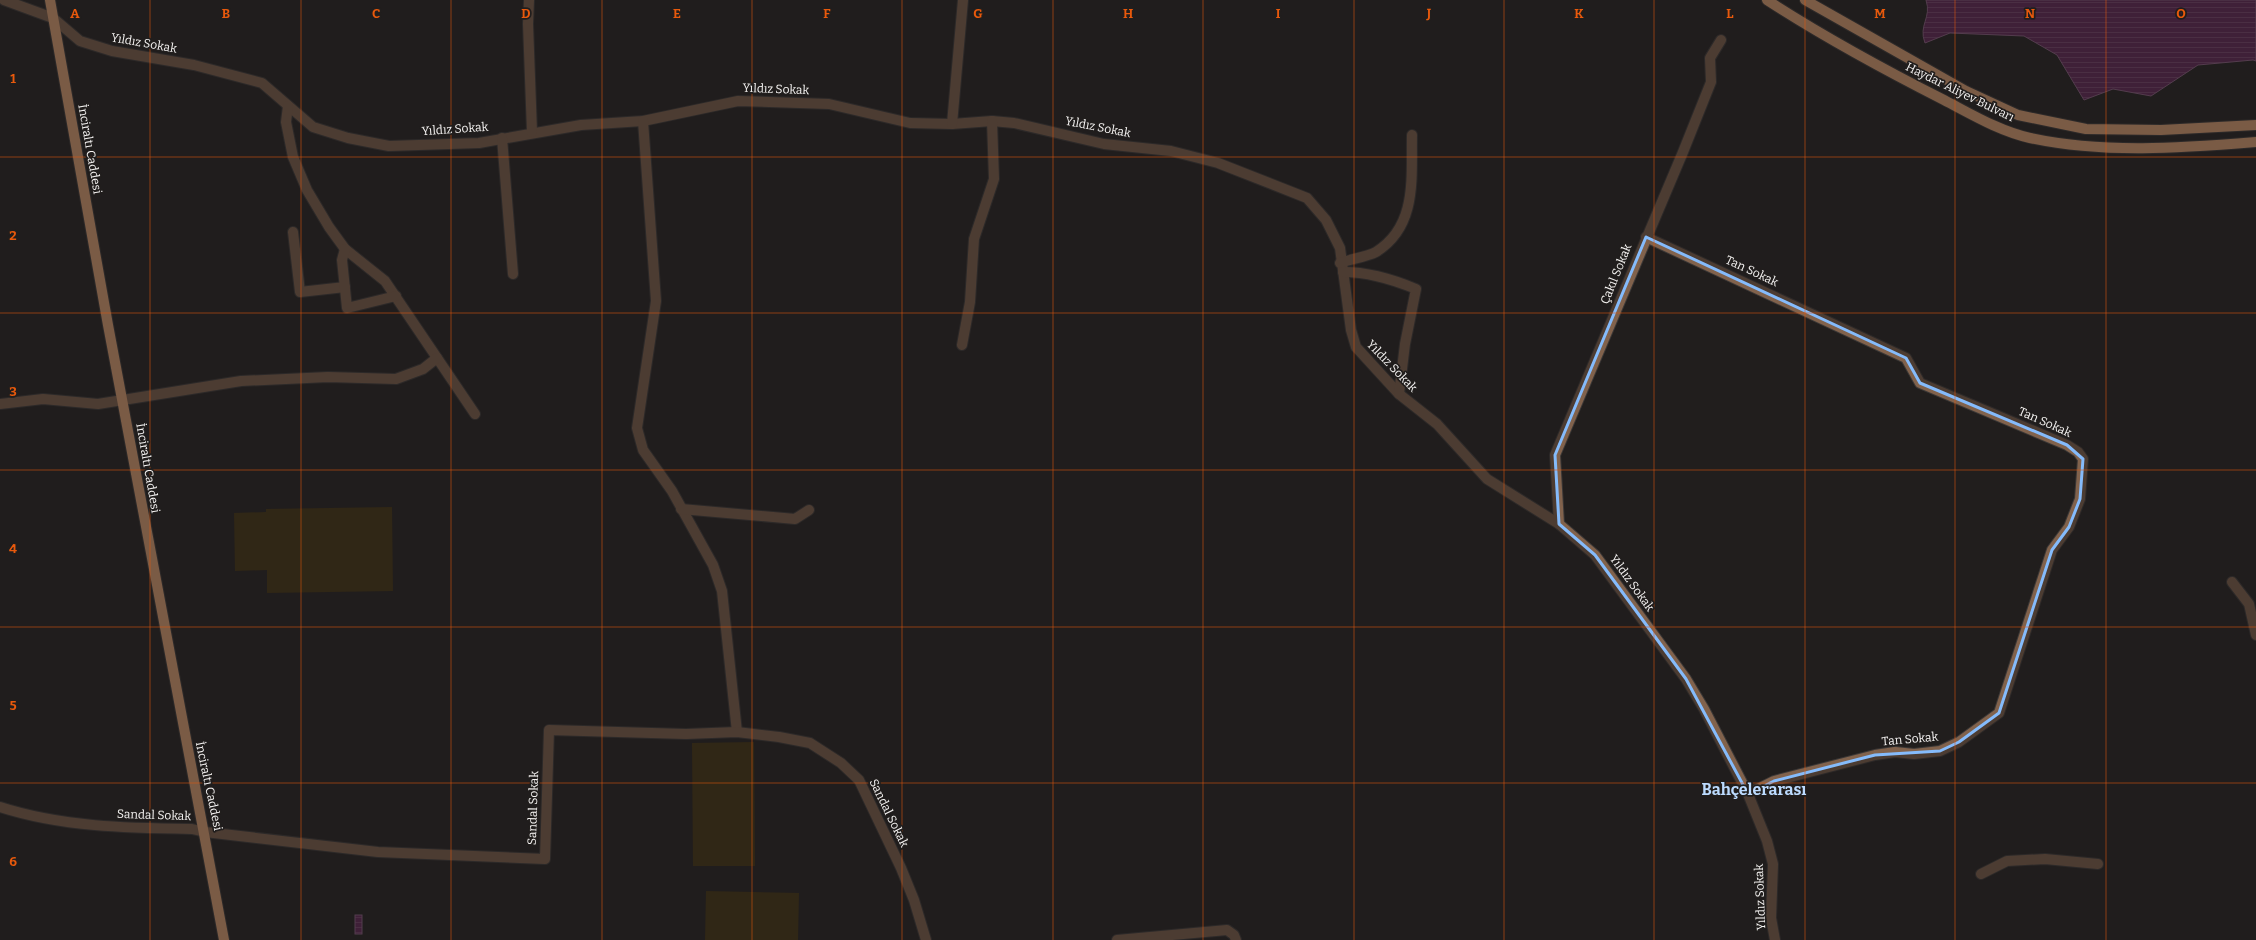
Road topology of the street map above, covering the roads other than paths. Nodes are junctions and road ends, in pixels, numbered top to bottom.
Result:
1 (4, 0) edge
2 (50, 0) edge
3 (55, 0) edge
4 (529, 0) edge
5 (963, 0) edge
6 (1767, 0) edge
7 (1805, 0) edge
8 (53, 18) junction
9 (1721, 40) dead end
10 (288, 106) junction
11 (643, 121) junction
12 (992, 121) junction
13 (952, 124) junction
14 (2256, 125) edge
15 (532, 132) junction
16 (1412, 135) dead end
17 (502, 138) junction
18 (2256, 142) edge
19 (293, 232) dead end
20 (1646, 237) junction
21 (345, 249) junction
22 (1342, 267) junction
23 (513, 274) dead end
24 (345, 287) junction
25 (396, 296) junction
26 (962, 345) dead end
27 (437, 358) junction
28 (1399, 394) junction
29 (123, 401) junction
30 (0, 404) edge
31 (475, 414) dead end
32 (681, 509) junction
33 (809, 510) dead end
34 (1559, 524) junction
35 (2232, 582) dead end
36 (2256, 635) edge
37 (737, 732) junction
38 (1748, 794) junction
39 (0, 807) edge
40 (205, 832) junction
41 (2098, 864) dead end
42 (1981, 874) dead end
43 (224, 940) edge
44 (926, 940) edge
45 (1117, 940) edge
46 (1236, 940) edge
47 (1775, 940) edge

1 - 8 street, Yıldız Sokak
2 - 8 main road, İnciraltı Caddesi
3 - 8 main road
4 - 15 street
5 - 13 street
6 - 18 main road, Haydar Aliyev Bulvarı
7 - 14 main road, Haydar Aliyev Bulvarı
8 - 10 street, Yıldız Sokak
8 - 29 main road, İnciraltı Caddesi
9 - 20 street, Çakıl Sokak
10 - 17 street, Yıldız Sokak
10 - 21 street
11 - 13 street, Yıldız Sokak
11 - 15 street, Yıldız Sokak
11 - 32 street
12 - 13 street, Yıldız Sokak
12 - 22 street, Yıldız Sokak
12 - 26 street
15 - 17 street, Yıldız Sokak
16 - 22 street
17 - 23 street
19 - 24 street
20 - 34 street, Çakıl Sokak
20 - 38 street, Tan Sokak
21 - 24 street
21 - 25 street
22 - 28 street, Yıldız Sokak
22 - 28 street
24 - 25 street
25 - 27 street
27 - 29 street
27 - 31 street
28 - 34 street, Yıldız Sokak
29 - 30 street
29 - 40 main road, İnciraltı Caddesi
32 - 33 street
32 - 37 street
34 - 38 street, Yıldız Sokak
35 - 36 street
37 - 40 street, Sandal Sokak
37 - 44 street, Sandal Sokak
38 - 47 street, Yıldız Sokak
39 - 40 street, Sandal Sokak
40 - 43 main road, İnciraltı Caddesi
41 - 42 street
45 - 46 street

